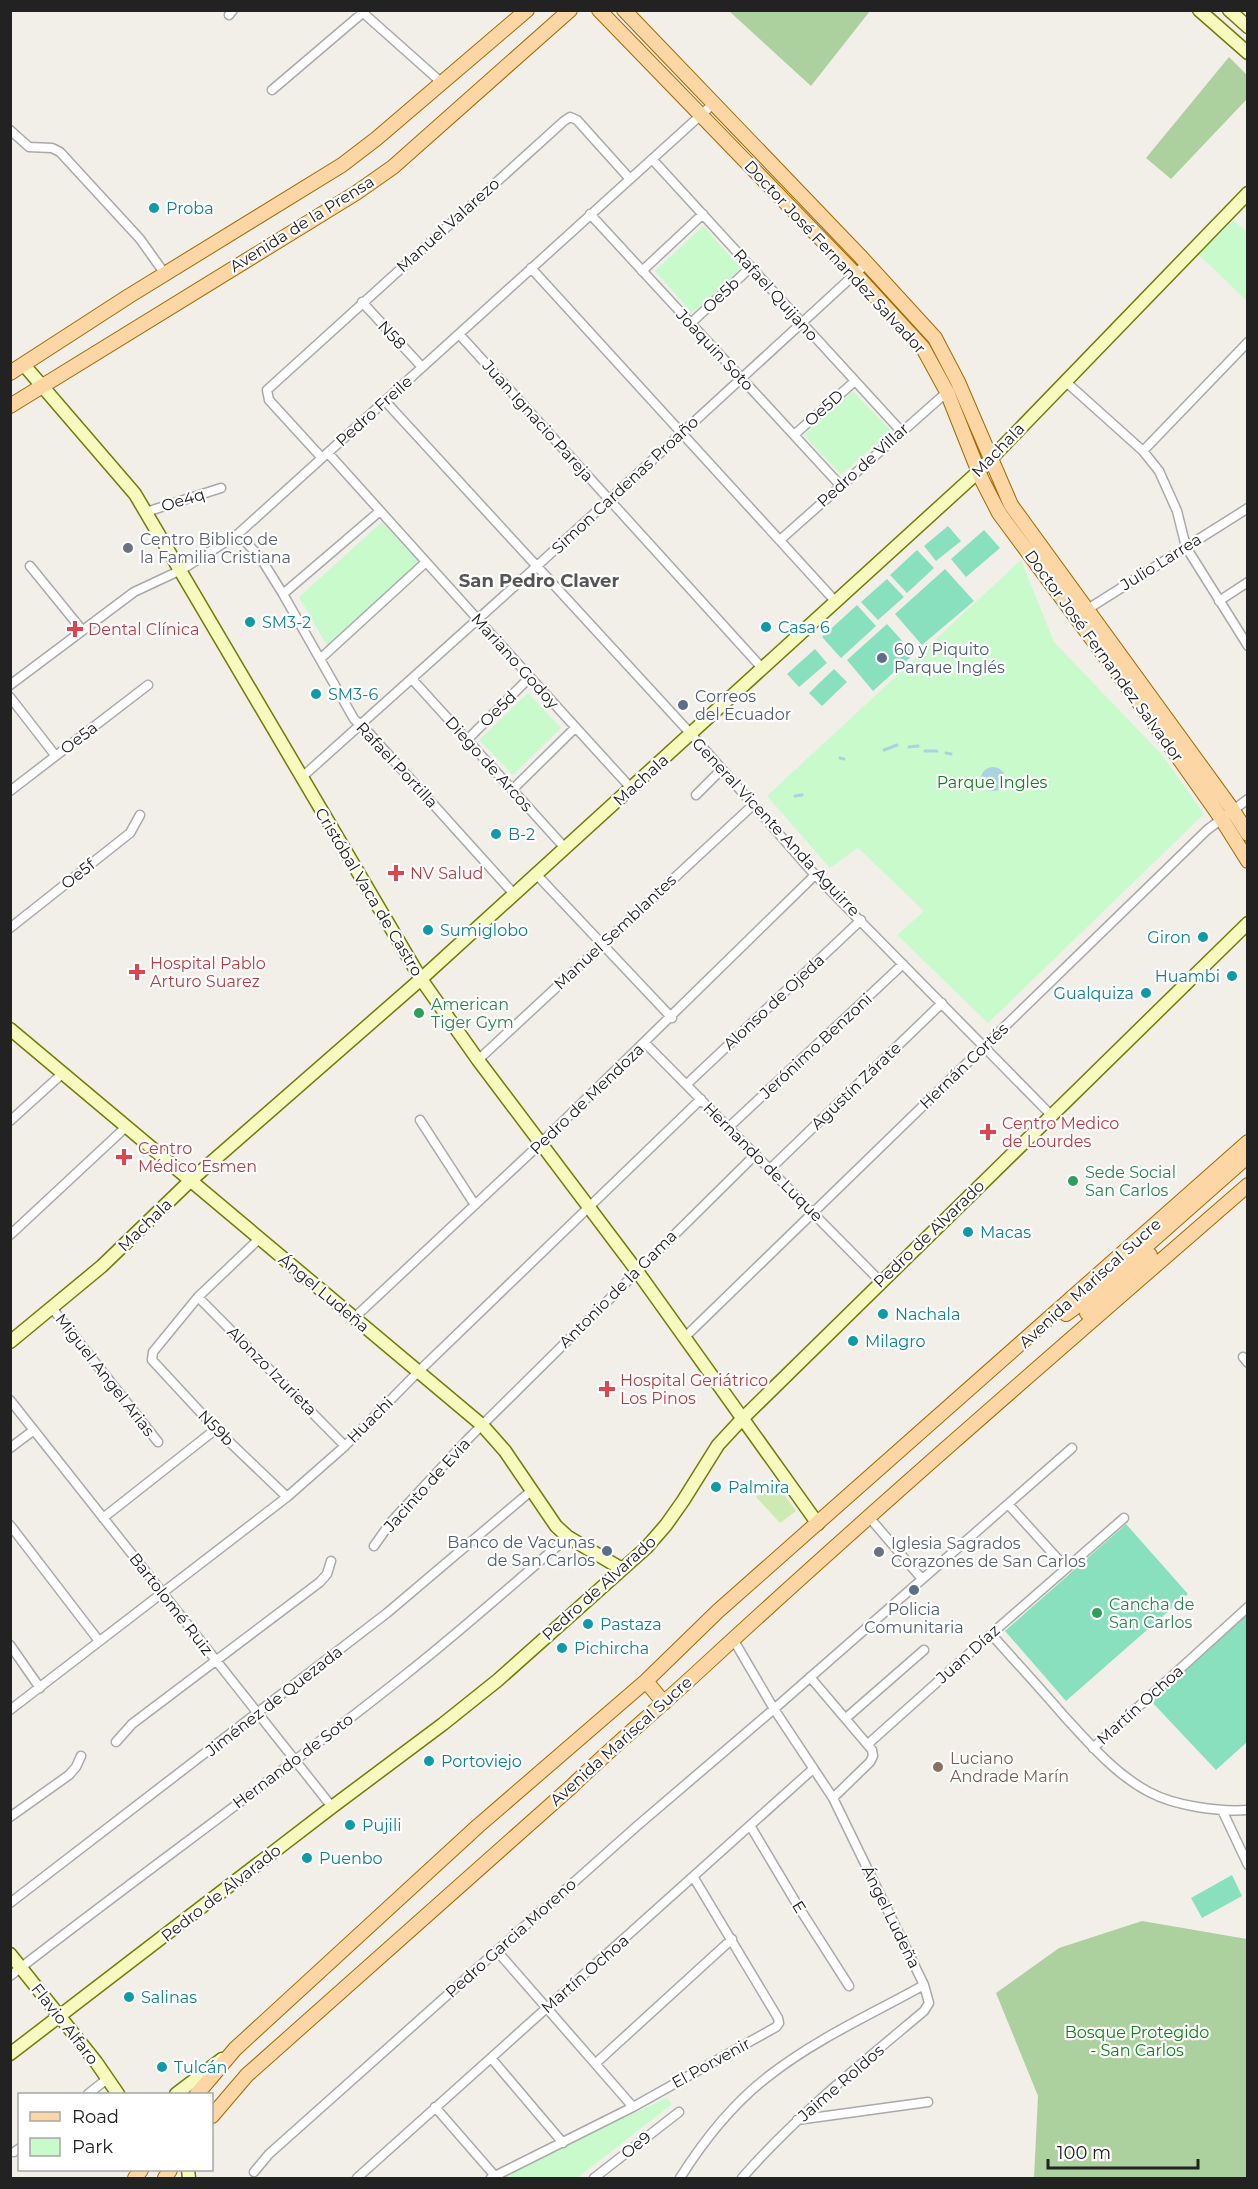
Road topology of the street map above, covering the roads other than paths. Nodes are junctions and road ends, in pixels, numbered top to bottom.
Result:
1 (527, 10) edge
2 (570, 10) edge
3 (599, 10) edge
4 (624, 10) edge
5 (1199, 10) edge
6 (1229, 10) edge
7 (363, 12) edge
8 (1248, 27) edge
9 (1248, 53) edge
10 (442, 83) junction
11 (272, 90) dead end
12 (713, 104) junction
13 (701, 116) junction
14 (10, 130) edge
15 (652, 159) junction
16 (630, 179) junction
17 (1248, 193) edge
18 (590, 214) junction
19 (703, 214) junction
20 (867, 263) junction
21 (751, 267) junction
22 (531, 268) junction
23 (642, 271) junction
24 (165, 274) junction
25 (855, 274) junction
26 (362, 302) junction
27 (691, 323) junction
28 (802, 323) junction
29 (459, 334) junction
30 (1248, 342) edge
31 (24, 365) junction
32 (422, 368) junction
33 (10, 373) edge
34 (741, 378) junction
35 (855, 381) junction
36 (1065, 381) junction
37 (41, 386) junction
38 (947, 392) junction
39 (267, 395) joint
40 (385, 401) junction
41 (10, 406) edge
42 (901, 431) junction
43 (682, 433) junction
44 (794, 435) junction
45 (1143, 451) junction
46 (325, 456) junction
47 (992, 458) junction
48 (979, 471) junction
49 (840, 485) junction
50 (221, 489) dead end
51 (610, 500) junction
52 (1248, 507) edge
53 (380, 511) junction
54 (146, 512) junction
55 (238, 534) junction
56 (780, 540) junction
57 (1186, 547) junction
58 (426, 562) junction
59 (30, 566) dead end
60 (537, 566) junction
61 (181, 570) junction
62 (1248, 582) edge
63 (283, 594) junction
64 (1219, 600) junction
65 (836, 602) junction
66 (1088, 609) junction
67 (1075, 617) junction
68 (478, 620) junction
69 (82, 630) junction
70 (1248, 646) edge
71 (320, 659) junction
72 (762, 668) junction
73 (529, 678) junction
74 (412, 680) junction
75 (10, 685) edge
76 (148, 686) dead end
77 (10, 697) edge
78 (361, 726) junction
79 (576, 728) junction
80 (691, 734) junction
81 (466, 740) junction
82 (55, 755) junction
83 (721, 770) junction
84 (301, 778) junction
85 (631, 788) junction
86 (512, 790) junction
87 (10, 791) edge
88 (696, 795) dead end
89 (1248, 799) edge
90 (753, 805) junction
91 (1232, 809) junction
92 (140, 815) dead end
93 (1221, 818) junction
94 (1248, 834) edge
95 (565, 848) junction
96 (1248, 861) edge
97 (536, 874) junction
98 (815, 875) junction
99 (514, 894) junction
100 (861, 920) junction
101 (1248, 923) edge
102 (10, 928) edge
103 (603, 943) junction
104 (903, 964) junction
105 (421, 980) junction
106 (942, 1003) junction
107 (672, 1018) junction
108 (10, 1029) edge
109 (645, 1043) junction
110 (983, 1047) junction
111 (478, 1060) junction
112 (63, 1073) junction
113 (687, 1084) junction
114 (701, 1099) junction
115 (1051, 1114) junction
116 (420, 1120) dead end
117 (10, 1121) edge
118 (126, 1127) junction
119 (729, 1127) junction
120 (1248, 1142) edge
121 (541, 1143) junction
122 (756, 1154) junction
123 (1248, 1156) edge
124 (1248, 1168) edge
125 (771, 1169) junction
126 (190, 1181) junction
127 (1248, 1185) edge
128 (475, 1205) junction
129 (590, 1208) junction
130 (814, 1214) junction
131 (10, 1235) edge
132 (259, 1239) junction
133 (636, 1270) junction
134 (880, 1281) junction
135 (198, 1297) junction
136 (52, 1308) junction
137 (354, 1318) junction
138 (685, 1337) junction
139 (10, 1342) edge
140 (1012, 1352) junction
141 (1035, 1370) junction
142 (418, 1372) junction
143 (10, 1400) edge
144 (743, 1418) junction
145 (482, 1425) junction
146 (216, 1429) junction
147 (34, 1430) junction
148 (158, 1442) dead end
149 (345, 1446) junction
150 (10, 1448) edge
151 (1072, 1448) dead end
152 (531, 1491) junction
153 (286, 1497) junction
154 (1008, 1504) junction
155 (868, 1516) junction
156 (103, 1518) junction
157 (1124, 1518) dead end
158 (818, 1524) junction
159 (10, 1525) edge
160 (568, 1536) junction
161 (374, 1546) dead end
162 (331, 1561) dead end
163 (1066, 1568) junction
164 (622, 1569) junction
165 (922, 1579) junction
166 (162, 1592) junction
167 (1248, 1607) edge
168 (991, 1634) junction
169 (733, 1639) junction
170 (99, 1641) junction
171 (10, 1645) edge
172 (924, 1650) dead end
173 (215, 1660) junction
174 (810, 1677) junction
175 (646, 1681) junction
176 (40, 1688) junction
177 (664, 1703) junction
178 (774, 1709) junction
179 (10, 1710) edge
180 (258, 1713) junction
181 (846, 1718) junction
182 (116, 1742) dead end
183 (868, 1744) junction
184 (1093, 1748) junction
185 (81, 1756) dead end
186 (296, 1761) junction
187 (813, 1769) junction
188 (833, 1798) junction
189 (332, 1807) junction
190 (1222, 1810) junction
191 (1248, 1810) edge
192 (10, 1817) edge
193 (751, 1827) junction
194 (1248, 1865) edge
195 (694, 1878) junction
196 (10, 1903) edge
197 (732, 1940) junction
198 (497, 1951) junction
199 (10, 1954) edge
200 (21, 1968) junction
201 (10, 1976) edge
202 (924, 1985) junction
203 (849, 1986) dead end
204 (546, 2008) junction
205 (59, 2018) junction
206 (235, 2049) junction
207 (10, 2054) edge
208 (490, 2058) junction
209 (596, 2063) junction
210 (107, 2079) junction
211 (89, 2093) edge
212 (117, 2093) edge
213 (177, 2093) edge
214 (198, 2093) edge
215 (928, 2102) dead end
216 (435, 2107) junction
217 (633, 2107) junction
218 (679, 2112) dead end
219 (213, 2115) edge
220 (797, 2120) junction
221 (563, 2143) junction
222 (254, 2172) dead end
223 (493, 2177) edge
224 (357, 2178) edge
225 (594, 2178) edge
226 (680, 2178) edge
227 (742, 2178) edge

1 - 10 main road, Avenida de la Prensa
2 - 37 main road, Avenida de la Prensa
3 - 13 main road, Doctor José Fernandez Salvador
4 - 12 main road, Doctor José Fernandez Salvador
5 - 9 main road
6 - 8 main road
7 - 10 street
7 - 11 street
10 - 24 main road, Avenida de la Prensa
12 - 13 street, Pedro Freile
12 - 20 main road, Doctor José Fernandez Salvador
13 - 15 street, Pedro Freile
13 - 25 main road, Doctor José Fernandez Salvador
14 - 24 street
15 - 16 street, Pedro Freile
15 - 19 street, Rafael Quijano
16 - 18 street, Pedro Freile
16 - 26 street, Manuel Valarezo
17 - 36 main road, Machala
18 - 22 street, Pedro Freile
18 - 23 street, Joaquin Soto
19 - 21 street, Rafael Quijano
19 - 23 street
20 - 25 street, Simon Cardenas Proaño
20 - 47 main road, Doctor José Fernandez Salvador
21 - 27 street, Oe5b
21 - 28 street, Rafael Quijano
22 - 29 street, Pedro Freile
22 - 43 street
23 - 27 street, Joaquin Soto
24 - 31 main road, Avenida de la Prensa
25 - 28 street, Simon Cardenas Proaño
25 - 38 main road, Doctor José Fernandez Salvador
26 - 32 street, N58
26 - 39 street, Manuel Valarezo
27 - 34 street, Joaquin Soto
28 - 34 street, Simon Cardenas Proaño
28 - 35 street, Rafael Quijano
29 - 32 street, Pedro Freile
29 - 51 street, Juan Ignacio Pareja
30 - 45 street
31 - 33 main road, Avenida de la Prensa
31 - 37 main road, Cristóbal Vaca de Castro
32 - 40 street, Pedro Freile
34 - 43 street, Simon Cardenas Proaño
34 - 44 street, Joaquin Soto
35 - 42 street, Rafael Quijano
35 - 44 street, Oe5D
36 - 45 street
36 - 47 main road, Machala
37 - 41 main road, Avenida de la Prensa
37 - 54 main road, Cristóbal Vaca de Castro
38 - 42 street, Pedro de Villar
38 - 48 main road, Doctor José Fernandez Salvador
39 - 46 street, Mariano Godoy
40 - 46 street, Pedro Freile
40 - 60 street, General Vicente Anda Aguirre
42 - 49 street, Pedro de Villar
43 - 51 street, Simon Cardenas Proaño
43 - 56 street
44 - 49 street, Joaquin Soto
45 - 57 street
46 - 53 street, Mariano Godoy
46 - 55 street, Pedro Freile
47 - 48 main road, Machala
47 - 66 main road, Doctor José Fernandez Salvador
48 - 65 main road, Machala
48 - 67 main road, Doctor José Fernandez Salvador
49 - 56 street, Pedro de Villar
50 - 54 street, Oe4q
51 - 60 street, Simon Cardenas Proaño
51 - 72 street, Juan Ignacio Pareja
52 - 57 street, Julio Larrea
53 - 58 street, Mariano Godoy
53 - 63 street
54 - 61 main road, Cristóbal Vaca de Castro
55 - 61 street, Pedro Freile
55 - 63 street, Rafael Portilla
56 - 65 street
57 - 64 street
57 - 66 street, Julio Larrea
58 - 68 street, Mariano Godoy
58 - 71 street
59 - 69 street
60 - 68 street, Simon Cardenas Proaño
60 - 80 street, General Vicente Anda Aguirre
61 - 69 street, Pedro Freile
61 - 84 main road, Cristóbal Vaca de Castro
62 - 64 street
63 - 71 street, Rafael Portilla
64 - 70 street
65 - 72 main road, Machala
66 - 67 street, Julio Larrea
66 - 91 main road, Doctor José Fernandez Salvador
67 - 93 main road, Doctor José Fernandez Salvador
68 - 73 street, Mariano Godoy
68 - 74 street, Simon Cardenas Proaño
69 - 75 street, Pedro Freile
71 - 78 street, Rafael Portilla
72 - 80 main road, Machala
73 - 79 street, Mariano Godoy
73 - 81 street, Oe5d
74 - 78 street, Simon Cardenas Proaño
74 - 81 street, Diego de Arcos
76 - 82 street, Oe5a
77 - 82 street
78 - 84 street, Simon Cardenas Proaño
78 - 99 street, Rafael Portilla
79 - 85 street, Mariano Godoy
79 - 86 street
80 - 83 street, General Vicente Anda Aguirre
80 - 85 main road, Machala
81 - 86 street, Diego de Arcos
82 - 87 street, Oe5a
83 - 88 street
83 - 90 street, General Vicente Anda Aguirre
84 - 105 main road, Cristóbal Vaca de Castro
85 - 95 main road, Machala
86 - 95 street, Diego de Arcos
89 - 91 street, Hernán Cortés
90 - 98 street, General Vicente Anda Aguirre
90 - 103 street, Manuel Semblantes
91 - 93 street, Hernán Cortés
91 - 94 main road, Doctor José Fernandez Salvador
92 - 102 street, Oe5f
93 - 96 main road, Doctor José Fernandez Salvador
93 - 110 street, Hernán Cortés
95 - 97 main road, Machala
97 - 99 main road, Machala
97 - 103 street
98 - 100 street, General Vicente Anda Aguirre
98 - 107 street, Pedro de Mendoza
99 - 105 main road, Machala
100 - 104 street, General Vicente Anda Aguirre
100 - 113 street, Alonso de Ojeda
101 - 115 main road, Pedro de Alvarado
103 - 107 street
103 - 111 street, Manuel Semblantes
104 - 106 street, General Vicente Anda Aguirre
104 - 119 street, Jerónimo Benzoni
105 - 111 main road, Cristóbal Vaca de Castro
105 - 126 main road, Machala
106 - 110 street, General Vicente Anda Aguirre
106 - 125 street, Agustín Zárate
107 - 109 street, Pedro de Mendoza
108 - 112 main road, Ángel Ludeña
109 - 113 street, Hernando de Luque
109 - 121 street, Pedro de Mendoza
110 - 115 street, General Vicente Anda Aguirre
110 - 130 street, Hernán Cortés
111 - 121 main road, Cristóbal Vaca de Castro
112 - 117 street
112 - 118 main road, Ángel Ludeña
113 - 114 street, Hernando de Luque
114 - 119 street, Hernando de Luque
114 - 129 street, Huachi
115 - 134 main road, Pedro de Alvarado
116 - 128 street
118 - 126 main road, Ángel Ludeña
118 - 131 street
119 - 122 street, Hernando de Luque
120 - 140 main road, Avenida Mariscal Sucre
121 - 128 street, Pedro de Mendoza
121 - 129 main road, Cristóbal Vaca de Castro
122 - 125 street, Hernando de Luque
122 - 133 street, Antonio de la Gama
123 - 140 main road, Avenida Mariscal Sucre
124 - 141 main road, Avenida Mariscal Sucre
125 - 130 street, Hernando de Luque
126 - 132 main road, Ángel Ludeña
126 - 136 main road, Machala
127 - 141 main road, Avenida Mariscal Sucre
128 - 137 street, Pedro de Mendoza
129 - 133 main road, Cristóbal Vaca de Castro
129 - 142 street, Huachi
130 - 134 street, Hernando de Luque
130 - 138 street, Hernán Cortés
132 - 135 street
132 - 137 main road, Ángel Ludeña
133 - 138 main road, Cristóbal Vaca de Castro
133 - 145 street, Antonio de la Gama
134 - 144 main road, Pedro de Alvarado
135 - 146 street, N59b
135 - 149 street, Alonzo Izurieta
136 - 139 main road, Machala
136 - 148 street, Miguel Angel Arias
137 - 142 main road, Ángel Ludeña
138 - 144 main road, Cristóbal Vaca de Castro
140 - 158 main road, Avenida Mariscal Sucre
141 - 155 main road, Avenida Mariscal Sucre
142 - 145 main road, Ángel Ludeña
142 - 149 street, Huachi
143 - 147 street, Bartolomé Ruiz
144 - 158 main road, Cristóbal Vaca de Castro
144 - 164 main road, Pedro de Alvarado
145 - 152 main road, Ángel Ludeña
145 - 161 street, Jacinto de Evia
146 - 153 street, N59b
146 - 156 street
147 - 150 street
147 - 156 street, Bartolomé Ruiz
149 - 153 street, Huachi
151 - 154 street, Pedro Garcia Moreno
152 - 160 main road, Ángel Ludeña
152 - 180 street, Jiménez de Quezada
153 - 166 street, Huachi
154 - 163 street
154 - 165 street, Pedro Garcia Moreno
155 - 165 street
155 - 169 main road, Avenida Mariscal Sucre
156 - 166 street, Bartolomé Ruiz
157 - 163 street, Juan Díaz
158 - 175 main road, Avenida Mariscal Sucre
159 - 170 street
160 - 164 main road, Ángel Ludeña
160 - 186 street, Hernando de Soto
162 - 173 street
163 - 168 street, Juan Díaz
164 - 189 main road, Pedro de Alvarado
165 - 174 street, Pedro Garcia Moreno
166 - 170 street, Huachi
166 - 173 street, Bartolomé Ruiz
167 - 184 street, Martín Ochoa
168 - 183 street, Juan Díaz
168 - 184 street, Martín Ochoa
169 - 177 main road, Avenida Mariscal Sucre
169 - 178 street, Ángel Ludeña
170 - 176 street, Huachi
171 - 176 street
172 - 181 street
173 - 180 street, Bartolomé Ruiz
173 - 182 street
174 - 178 street, Pedro Garcia Moreno
174 - 181 street
175 - 177 main road
175 - 206 main road, Avenida Mariscal Sucre
176 - 179 street, Huachi
177 - 219 main road, Avenida Mariscal Sucre
178 - 187 street, Ángel Ludeña
178 - 198 street, Pedro Garcia Moreno
180 - 186 street, Bartolomé Ruiz
180 - 196 street, Jiménez de Quezada
181 - 183 street
183 - 188 street
184 - 190 street
185 - 192 street
186 - 189 street, Bartolomé Ruiz
186 - 200 street, Hernando de Soto
187 - 188 street, Ángel Ludeña
187 - 193 street, Martín Ochoa
188 - 202 street, Ángel Ludeña
189 - 205 main road, Pedro de Alvarado
190 - 191 street
190 - 194 street
193 - 195 street, Martín Ochoa
193 - 203 street, E
195 - 197 street, El Porvenir
195 - 204 street, Martín Ochoa
197 - 209 street
197 - 217 street, El Porvenir
198 - 204 street
198 - 222 street, Pedro Garcia Moreno
199 - 200 main road, Flavio Alfaro
200 - 201 street, Hernando de Soto
200 - 205 main road, Flavio Alfaro
202 - 220 street, Jaime Roldos
202 - 226 street, Ángel Ludeña
204 - 208 street, Martín Ochoa
204 - 209 street
205 - 207 main road, Pedro de Alvarado
205 - 210 main road, Flavio Alfaro
206 - 213 main road
206 - 214 main road, Avenida Mariscal Sucre
208 - 216 street, Martín Ochoa
208 - 221 street
209 - 217 street
210 - 211 street
210 - 212 main road, Flavio Alfaro
215 - 220 street
216 - 223 street
216 - 224 street, Martín Ochoa
217 - 221 street, El Porvenir
218 - 225 street, Oe9
220 - 227 street, Jaime Roldos
221 - 223 street, El Porvenir

